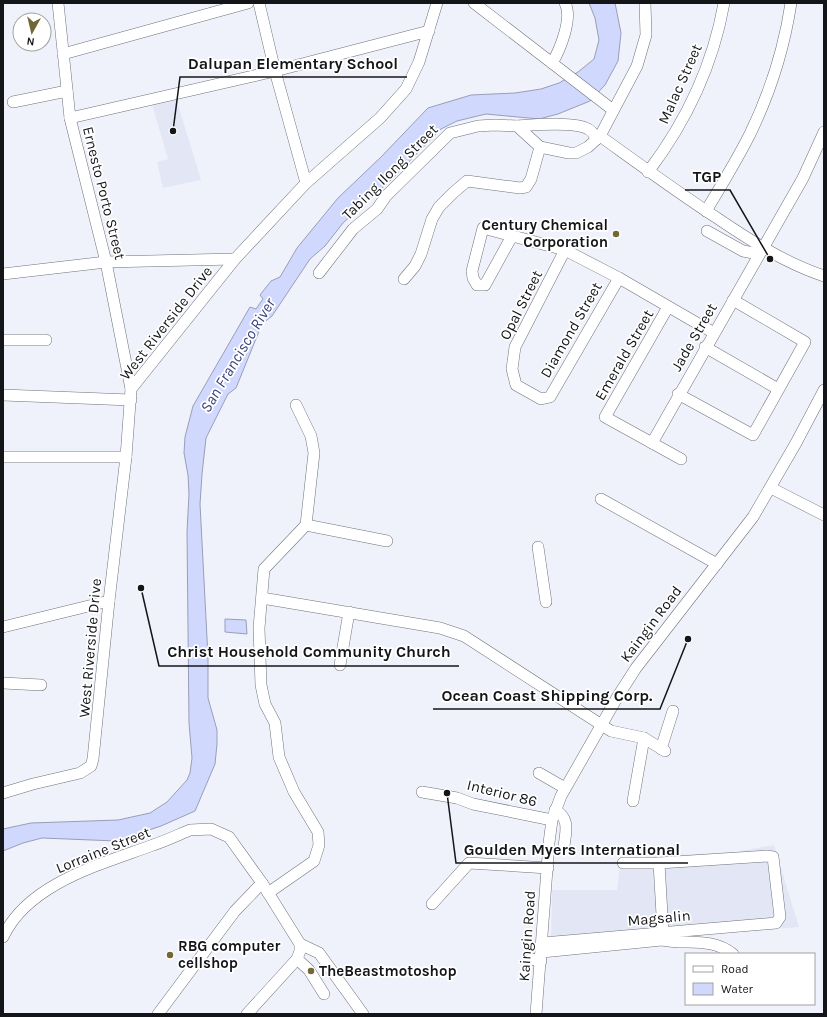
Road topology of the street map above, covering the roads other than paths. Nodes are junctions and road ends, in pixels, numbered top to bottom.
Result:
1 (58, 3) edge
2 (248, 3) edge
3 (259, 3) edge
4 (438, 3) edge
5 (474, 3) edge
6 (565, 3) edge
7 (645, 3) edge
8 (724, 3) edge
9 (791, 3) edge
10 (429, 31) junction
11 (64, 54) junction
12 (552, 63) junction
13 (275, 71) junction
14 (68, 91) junction
15 (13, 102) dead end
16 (613, 110) junction
17 (70, 118) junction
18 (517, 126) junction
19 (824, 132) edge
20 (599, 137) junction
21 (540, 146) junction
22 (648, 172) junction
23 (306, 183) junction
24 (706, 211) junction
25 (707, 231) dead end
26 (512, 236) junction
27 (565, 250) junction
28 (760, 250) junction
29 (235, 259) junction
30 (106, 262) junction
31 (319, 273) dead end
32 (3, 274) edge
33 (824, 276) edge
34 (619, 278) junction
35 (404, 279) dead end
36 (733, 300) junction
37 (668, 307) junction
38 (714, 333) junction
39 (3, 340) edge
40 (46, 340) dead end
41 (705, 347) junction
42 (778, 389) junction
43 (824, 390) edge
44 (678, 394) junction
45 (3, 395) edge
46 (131, 395) junction
47 (550, 397) joint
48 (296, 405) dead end
49 (652, 442) junction
50 (3, 457) edge
51 (126, 457) junction
52 (681, 459) dead end
53 (771, 488) junction
54 (601, 499) dead end
55 (824, 515) edge
56 (306, 525) junction
57 (388, 541) dead end
58 (538, 547) dead end
59 (716, 564) junction
60 (109, 601) junction
61 (546, 602) dead end
62 (261, 604) junction
63 (349, 612) junction
64 (3, 627) edge
65 (340, 665) dead end
66 (3, 683) edge
67 (41, 685) dead end
68 (673, 711) dead end
69 (602, 726) junction
70 (644, 738) junction
71 (539, 773) dead end
72 (565, 788) junction
73 (422, 792) dead end
74 (3, 793) edge
75 (633, 801) dead end
76 (553, 815) junction
77 (564, 846) dead end
78 (623, 863) dead end
79 (659, 863) junction
80 (548, 868) junction
81 (262, 882) junction
82 (268, 893) junction
83 (432, 904) dead end
84 (663, 932) junction
85 (3, 937) edge
86 (297, 940) junction
87 (732, 953) edge
88 (539, 954) junction
89 (297, 959) junction
90 (324, 994) dead end
91 (158, 1014) edge
92 (247, 1014) edge
93 (363, 1014) edge
94 (536, 1014) edge

1 - 11 street, Ernesto Porto Street
2 - 11 street
3 - 13 street
4 - 10 street, West Riverside Drive
5 - 12 street
6 - 12 street
7 - 16 street
8 - 22 street, Malac Street
9 - 24 street
10 - 13 street
10 - 23 street, West Riverside Drive
11 - 14 street, Ernesto Porto Street
12 - 16 street
13 - 17 street
13 - 23 street
14 - 15 street
14 - 17 street, Ernesto Porto Street
16 - 20 street
17 - 30 street, Ernesto Porto Street
18 - 20 street, Tabing Ilong Street
18 - 21 street
18 - 31 street, Tabing Ilong Street
19 - 28 street, Jade Street
20 - 21 street
20 - 22 street, Tabing Ilong Street
21 - 35 street
22 - 24 street, Tabing Ilong Street
23 - 29 street, West Riverside Drive
24 - 28 street, Tabing Ilong Street
25 - 28 street
26 - 26 street
26 - 27 street
27 - 34 street
27 - 47 street, Opal Street
28 - 33 street
28 - 36 street, Jade Street
29 - 30 street
29 - 46 street, West Riverside Drive
30 - 32 street
30 - 46 street, Ernesto Porto Street
34 - 37 street
34 - 47 street, Diamond Street
36 - 38 street, Jade Street
36 - 42 street
37 - 38 street
37 - 49 street, Emerald Street
38 - 41 street, Jade Street
39 - 40 street
41 - 42 street
41 - 44 street, Jade Street
42 - 44 street
43 - 53 street, Kaingin Road
44 - 49 street, Jade Street
45 - 46 street
46 - 51 street, West Riverside Drive
48 - 56 street
49 - 52 street
50 - 51 street
51 - 60 street, West Riverside Drive
53 - 55 street
53 - 59 street, Kaingin Road
54 - 59 street
56 - 57 street
56 - 62 street
58 - 61 street
59 - 69 street, Kaingin Road
60 - 64 street
60 - 74 street, West Riverside Drive
62 - 63 street
62 - 82 street
63 - 65 street
63 - 69 street
66 - 67 street
68 - 70 street
69 - 70 street
69 - 72 street, Kaingin Road
70 - 75 street
71 - 72 street
72 - 76 street, Kaingin Road
73 - 76 street, Interior 86
76 - 77 street
76 - 80 street, Kaingin Road
78 - 79 street
79 - 84 street
79 - 84 street, Magsalin
80 - 83 street
80 - 88 street, Kaingin Road
81 - 82 street
81 - 85 street, Lorraine Street
81 - 91 street
82 - 86 street
84 - 88 street, Magsalin
86 - 89 street
86 - 93 street
87 - 88 street
88 - 94 street, Kaingin Road
89 - 90 street
89 - 92 street

